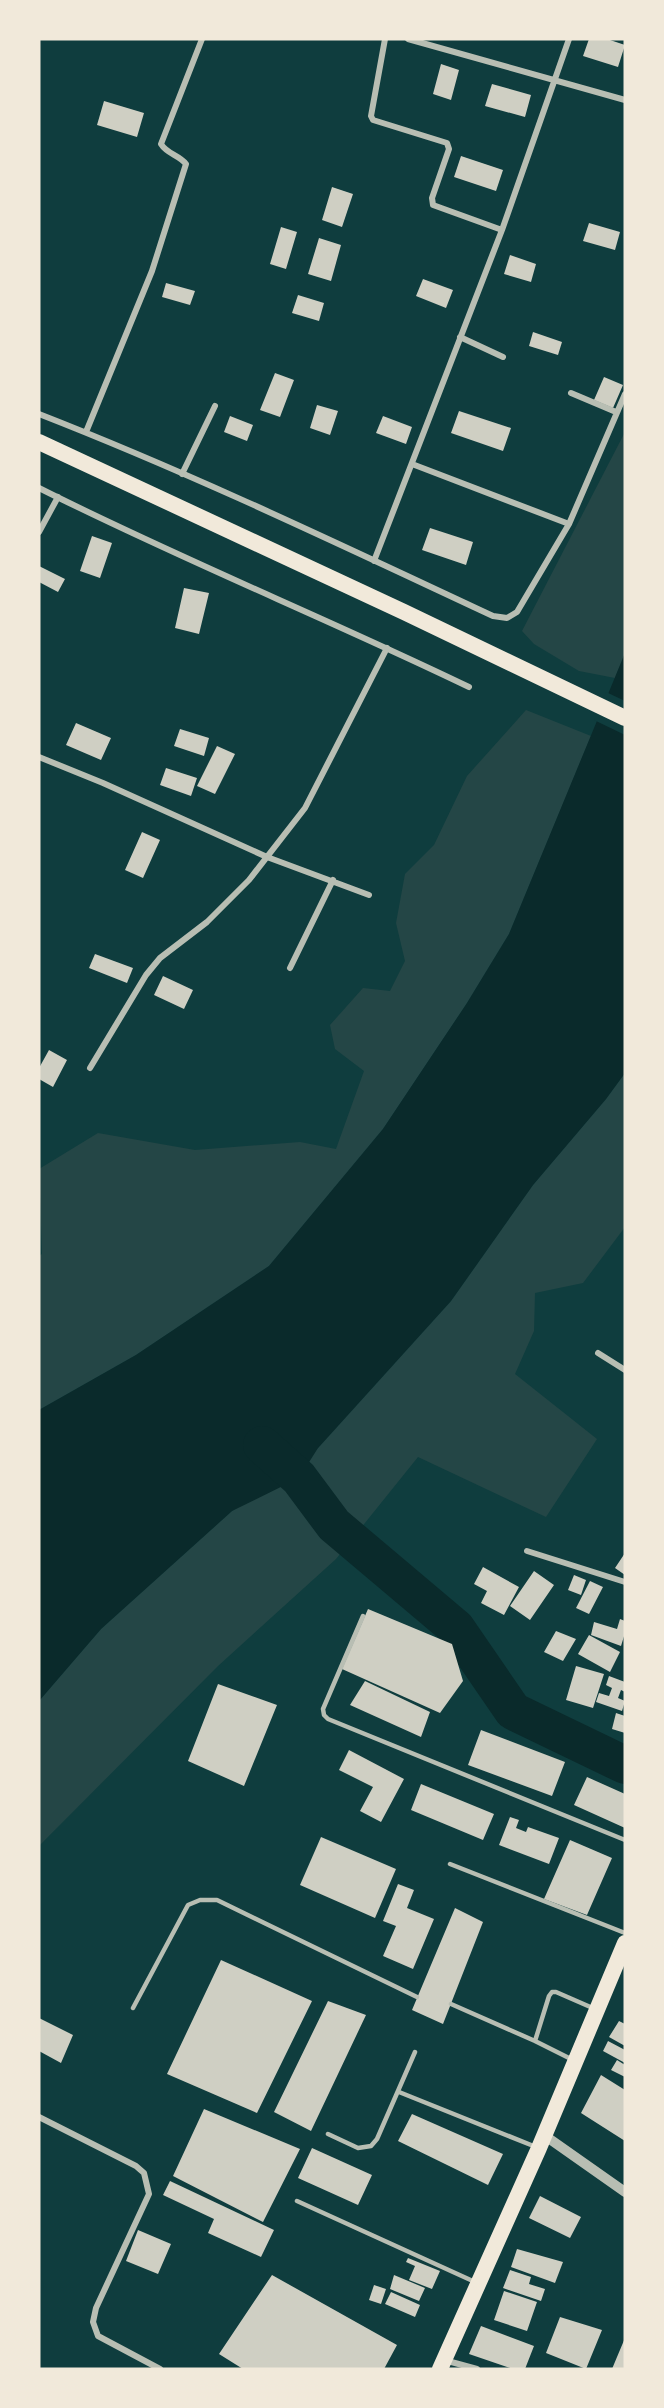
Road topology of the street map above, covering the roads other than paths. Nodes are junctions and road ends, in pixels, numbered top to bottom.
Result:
1 (202, 39) edge
2 (385, 39) edge
3 (408, 39) edge
4 (568, 39) edge
5 (556, 80) junction
6 (625, 100) edge
7 (502, 230) junction
8 (460, 337) junction
9 (503, 357) dead end
10 (571, 393) dead end
11 (625, 394) edge
12 (215, 405) dead end
13 (616, 412) junction
14 (39, 414) edge
15 (86, 432) junction
16 (39, 442) edge
17 (412, 464) junction
18 (182, 474) junction
19 (39, 488) edge
20 (58, 497) junction
21 (569, 524) junction
22 (39, 532) edge
23 (374, 561) junction
24 (387, 648) junction
25 (468, 687) dead end
26 (625, 718) edge
27 (39, 757) edge
28 (267, 857) junction
29 (333, 880) junction
30 (369, 895) dead end
31 (290, 968) dead end
32 (90, 1068) dead end
33 (598, 1353) dead end
34 (625, 1370) edge
35 (527, 1551) dead end
36 (625, 1582) edge
37 (363, 1616) dead end
38 (625, 1840) edge
39 (450, 1864) dead end
40 (625, 1933) edge
41 (625, 1943) edge
42 (417, 1998) dead end
43 (450, 2004) dead end
44 (133, 2008) dead end
45 (597, 2010) junction
46 (535, 2041) junction
47 (415, 2052) dead end
48 (576, 2061) junction
49 (399, 2092) junction
50 (39, 2118) edge
51 (328, 2134) dead end
52 (542, 2141) junction
53 (625, 2192) edge
54 (297, 2201) dead end
55 (478, 2283) junction
56 (442, 2365) edge
57 (160, 2369) edge
58 (477, 2369) edge

1 - 15 street
2 - 7 street
3 - 5 street
4 - 5 street
5 - 6 street
5 - 7 street
7 - 8 street
8 - 9 street
8 - 17 street
10 - 13 street
11 - 13 street
12 - 18 street
13 - 21 street
14 - 15 street
15 - 18 street
16 - 26 highway
17 - 21 street
17 - 23 street
18 - 23 street
19 - 20 street
20 - 22 street
20 - 24 street
21 - 23 street
24 - 25 street
24 - 28 street
27 - 28 street
28 - 29 street
28 - 32 street
29 - 30 street
29 - 31 street
33 - 34 street
35 - 36 street
37 - 38 lane
39 - 40 lane
41 - 45 highway
42 - 44 lane
43 - 46 lane
45 - 46 lane
45 - 48 highway
46 - 48 lane
47 - 49 lane
48 - 52 highway
49 - 51 lane
49 - 52 lane
50 - 57 street
52 - 53 street
52 - 55 highway
54 - 55 lane
55 - 56 highway
56 - 58 street

